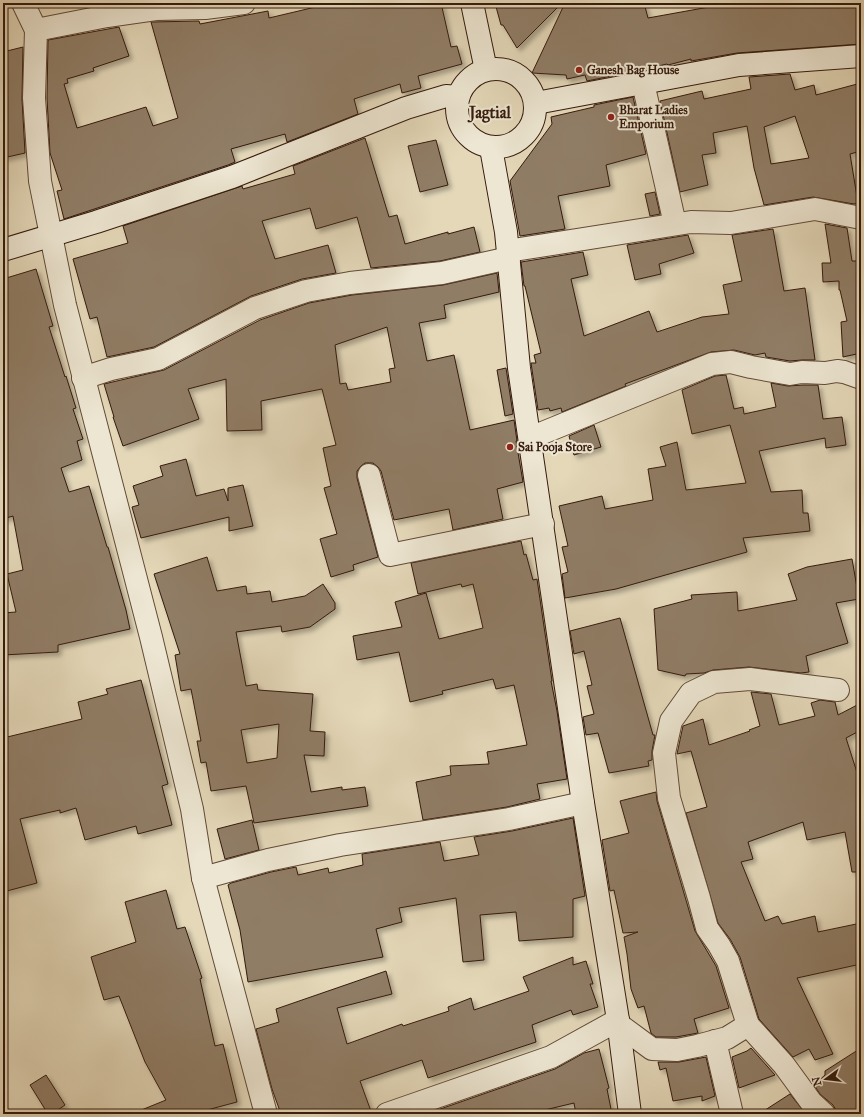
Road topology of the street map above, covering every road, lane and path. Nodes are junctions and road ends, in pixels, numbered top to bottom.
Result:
1 (23, 3) edge
2 (244, 3) edge
3 (472, 3) edge
4 (36, 30) junction
5 (861, 56) edge
6 (486, 70) junction
7 (643, 83) junction
8 (458, 97) junction
9 (536, 103) junction
10 (492, 148) junction
11 (861, 218) edge
12 (675, 224) junction
13 (52, 235) junction
14 (3, 250) edge
15 (508, 254) junction
16 (83, 378) junction
17 (861, 378) edge
18 (530, 438) junction
19 (369, 474) dead end
20 (543, 524) junction
21 (838, 690) dead end
22 (583, 804) junction
23 (204, 878) junction
24 (618, 1022) junction
25 (748, 1025) junction
26 (715, 1041) junction
27 (266, 1114) edge
28 (387, 1114) edge
29 (630, 1114) edge
30 (732, 1114) edge
31 (824, 1114) edge

1 - 4 street
2 - 4 street
3 - 6 street
4 - 13 street
5 - 7 street
6 - 8 street
6 - 9 street
7 - 9 street
7 - 12 street
8 - 10 street
8 - 13 street
9 - 10 street
10 - 15 street
11 - 12 street
12 - 15 street
13 - 14 street
13 - 16 street
15 - 16 street
15 - 18 street
16 - 23 street
17 - 18 street
18 - 20 street
19 - 20 street
20 - 22 street
21 - 25 street
22 - 23 street
22 - 24 street
23 - 27 street
24 - 26 street
24 - 28 street
24 - 29 street
25 - 26 street
25 - 31 street
26 - 30 street

